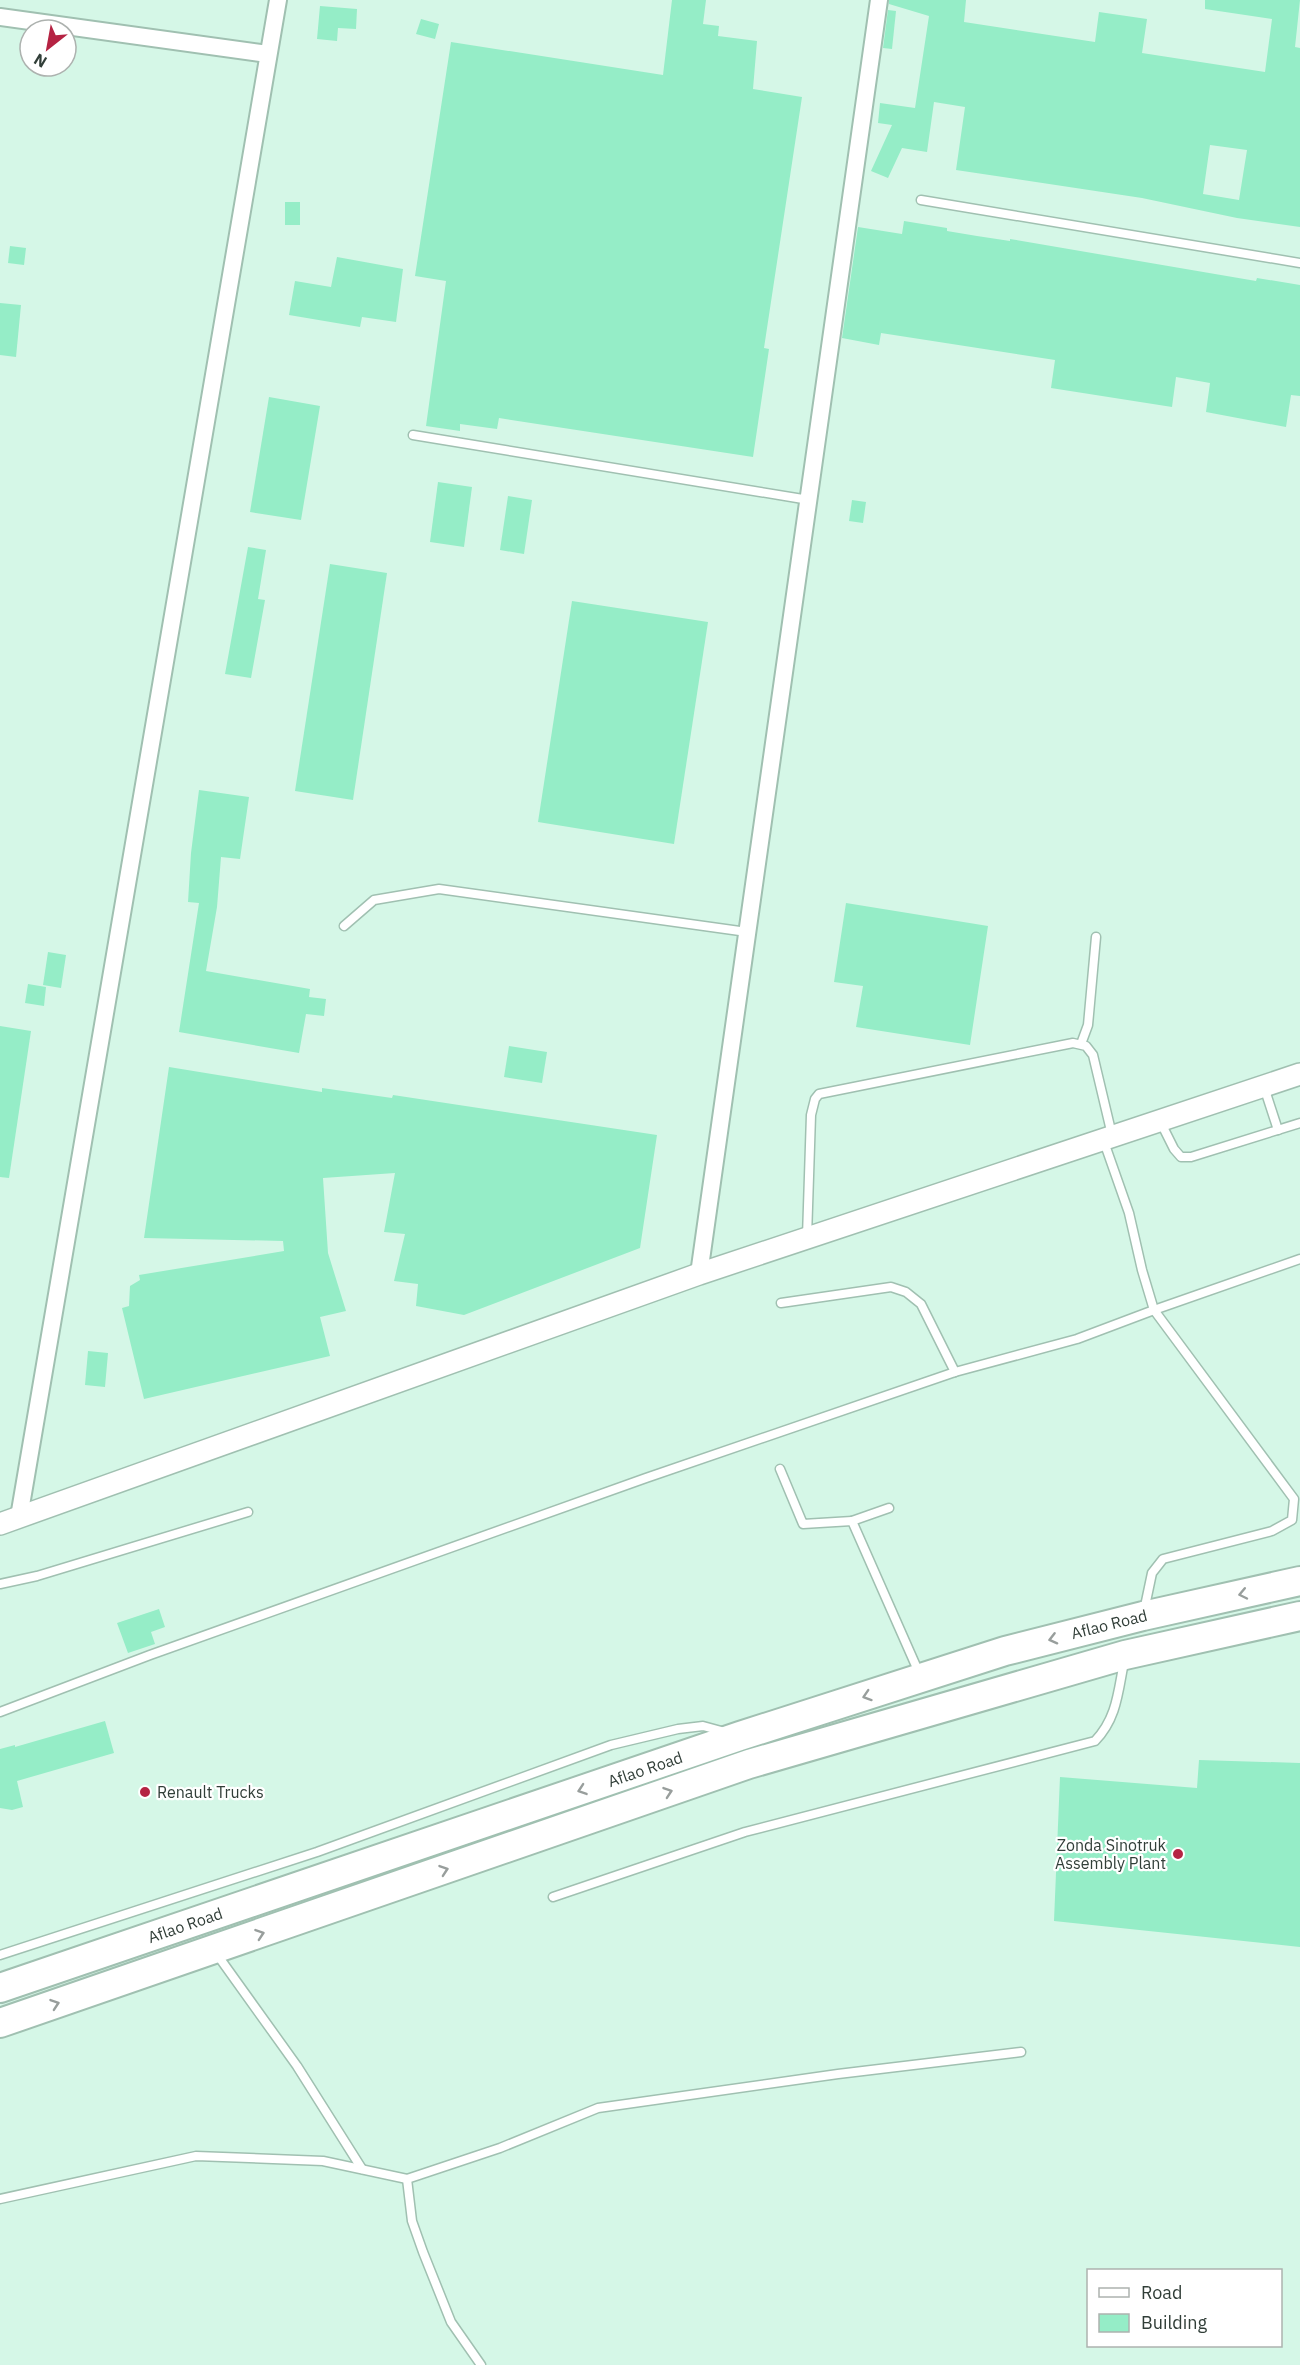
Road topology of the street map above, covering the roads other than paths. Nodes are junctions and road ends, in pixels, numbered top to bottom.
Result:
1 (278, 0) edge
2 (879, 0) edge
3 (0, 17) edge
4 (268, 54) junction
5 (921, 200) dead end
6 (1300, 263) edge
7 (413, 435) dead end
8 (808, 500) junction
9 (344, 926) dead end
10 (747, 932) junction
11 (1096, 937) dead end
12 (1081, 1044) junction
13 (1300, 1074) edge
14 (1264, 1086) junction
15 (1160, 1120) junction
16 (1300, 1123) edge
17 (1278, 1130) junction
18 (1107, 1137) junction
19 (807, 1237) junction
20 (1300, 1259) edge
21 (699, 1274) junction
22 (781, 1303) dead end
23 (1154, 1310) junction
24 (955, 1372) junction
25 (780, 1469) dead end
26 (889, 1508) dead end
27 (248, 1512) dead end
28 (10, 1520) edge
29 (852, 1521) junction
30 (1300, 1581) edge
31 (0, 1584) edge
32 (1143, 1616) junction
33 (1300, 1616) edge
34 (1125, 1655) junction
35 (921, 1678) junction
36 (0, 1712) edge
37 (740, 1736) junction
38 (553, 1898) dead end
39 (214, 1950) junction
40 (0, 1955) edge
41 (0, 1988) edge
42 (0, 2023) edge
43 (1021, 2052) dead end
44 (362, 2169) junction
45 (407, 2180) junction
46 (0, 2199) edge
47 (481, 2365) edge

1 - 4 street
2 - 8 street
3 - 4 street
4 - 28 street
5 - 6 lane
7 - 8 lane
8 - 10 street
9 - 10 lane
10 - 21 street
11 - 12 lane
12 - 18 lane
12 - 19 lane
13 - 14 street
14 - 15 street
14 - 17 lane
15 - 17 lane
15 - 18 street
16 - 17 lane
18 - 19 street
18 - 23 lane
19 - 21 street
20 - 23 lane
21 - 28 street
22 - 24 lane
23 - 24 lane
23 - 32 lane
24 - 36 lane
25 - 29 lane
26 - 29 lane
27 - 31 lane
29 - 35 lane
30 -> 32 highway, Aflao Road
32 -> 35 highway, Aflao Road
33 - 34 highway, Aflao Road
34 - 38 lane
39 -> 34 highway, Aflao Road
35 -> 37 highway, Aflao Road
37 - 40 lane
37 -> 41 highway, Aflao Road
42 -> 39 highway, Aflao Road
39 - 44 lane
43 - 45 lane
44 - 45 lane
44 - 46 lane
45 - 47 lane

